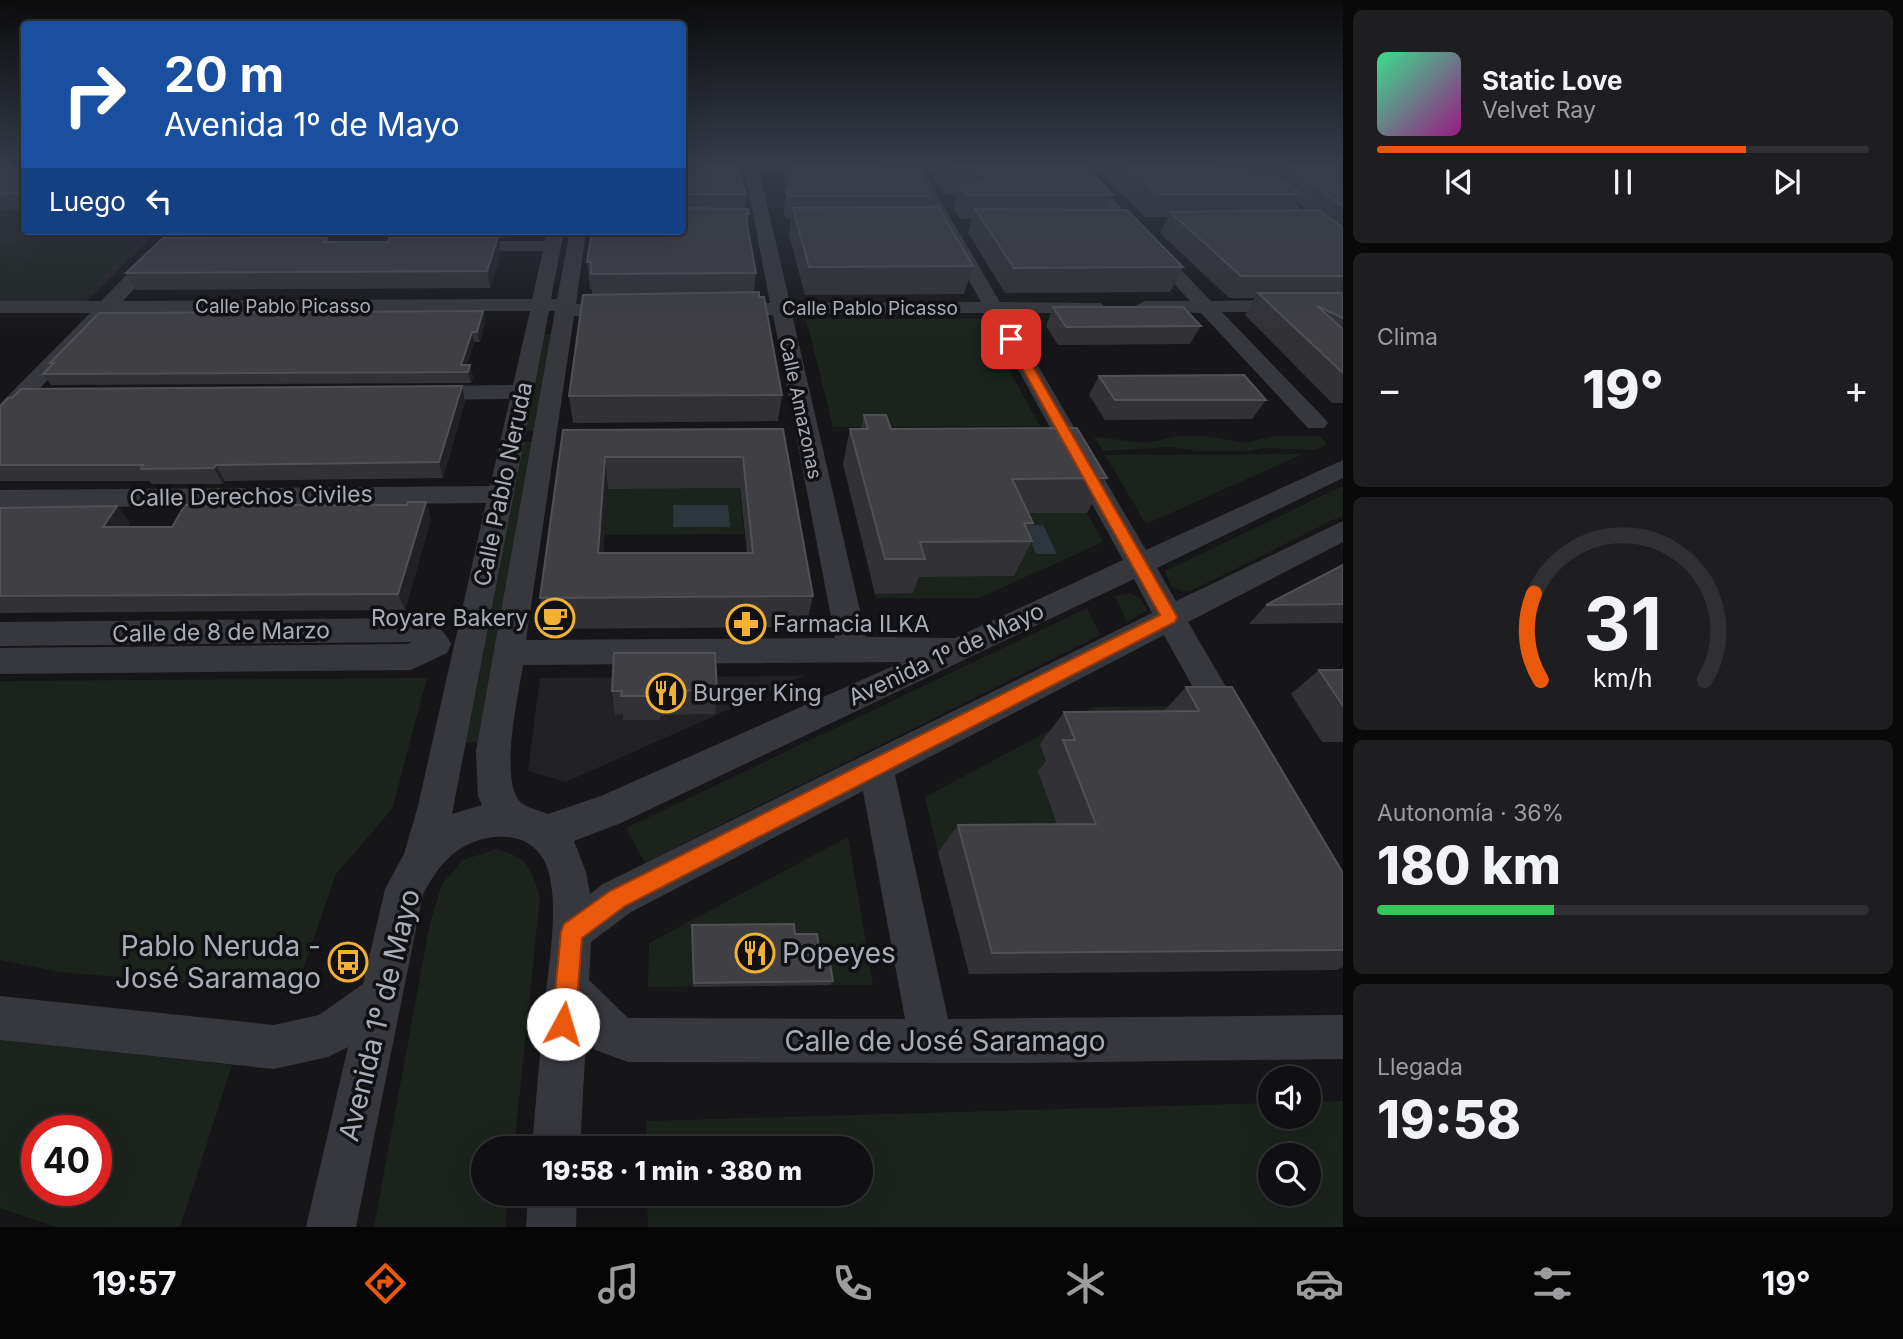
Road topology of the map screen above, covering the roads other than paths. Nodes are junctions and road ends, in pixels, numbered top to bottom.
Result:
1 (763, 223) edge
2 (941, 223) edge
3 (1310, 223) edge
4 (1130, 225) junction
5 (1100, 226) edge
6 (1151, 226) dead end
7 (577, 235) edge
8 (555, 238) edge
9 (184, 239) edge
10 (439, 246) edge
11 (1343, 248) edge
12 (1343, 306) edge
13 (0, 307) edge
14 (993, 307) junction
15 (1205, 307) junction
16 (708, 309) edge
17 (780, 309) junction
18 (555, 310) junction
19 (640, 310) edge
20 (102, 312) junction
21 (523, 392) junction
22 (401, 393) edge
23 (47, 394) edge
24 (22, 395) junction
25 (0, 418) edge
26 (1316, 423) dead end
27 (1343, 468) edge
28 (501, 494) junction
29 (0, 499) edge
30 (1343, 530) edge
31 (1139, 562) junction
32 (1169, 617) junction
33 (0, 634) edge
34 (468, 644) junction
35 (436, 645) junction
36 (853, 649) junction
37 (961, 649) junction
38 (507, 653) junction
39 (0, 661) edge
40 (1243, 746) edge
41 (876, 768) junction
42 (529, 827) junction
43 (421, 860) junction
44 (571, 932) junction
45 (567, 988) junction
46 (381, 997) junction
47 (0, 1018) edge
48 (1343, 1037) edge
49 (931, 1041) junction
50 (557, 1136) edge
51 (552, 1206) edge
52 (331, 1227) edge
53 (551, 1227) edge

1 - 17 street, Calle Amazonas
2 - 14 street
3 - 11 street
4 - 5 street
4 - 6 street
4 - 15 street
7 - 18 street, Calle Pablo Neruda
8 - 10 street
8 - 18 street, Calle Pablo Neruda
9 - 20 street
12 - 15 street, Calle Pablo Picasso
13 - 20 street, Calle Pablo Picasso
14 - 15 street, Calle Pablo Picasso
14 - 17 street, Calle Pablo Picasso
14 - 31 street
15 - 26 street
16 - 17 street, Calle Pablo Picasso
17 - 36 street, Calle Amazonas
18 - 19 street, Calle Pablo Picasso
18 - 20 street, Calle Pablo Picasso
18 - 21 street, Calle Pablo Neruda
18 - 38 street, Calle Pablo Neruda
20 - 24 street
21 - 22 street
21 - 28 street, Calle Pablo Neruda
23 - 24 street
24 - 25 street
27 - 31 street, Avenida 1º de Mayo
28 - 29 street, Calle Derechos Civiles
28 - 34 street, Calle Pablo Neruda
30 - 32 street
31 - 32 street
31 - 37 street, Avenida 1º de Mayo
32 - 40 street
32 - 41 street
33 - 35 street, Calle de 8 de Marzo
34 - 35 street, Calle de 8 de Marzo
34 - 43 street, Calle Pablo Neruda
35 - 39 street, Calle de 8 de Marzo
36 - 37 street
36 - 38 street
37 - 42 street, Avenida 1º de Mayo
38 - 42 street, Calle Pablo Neruda
41 - 44 street
41 - 49 street
42 - 43 street, Avenida 1º de Mayo
42 - 44 street
43 - 46 street, Avenida 1º de Mayo
44 - 45 street
45 - 49 street, Calle de José Saramago
45 - 50 street
46 - 47 street
46 - 52 street, Avenida 1º de Mayo
48 - 49 street, Calle de José Saramago
51 - 53 street

